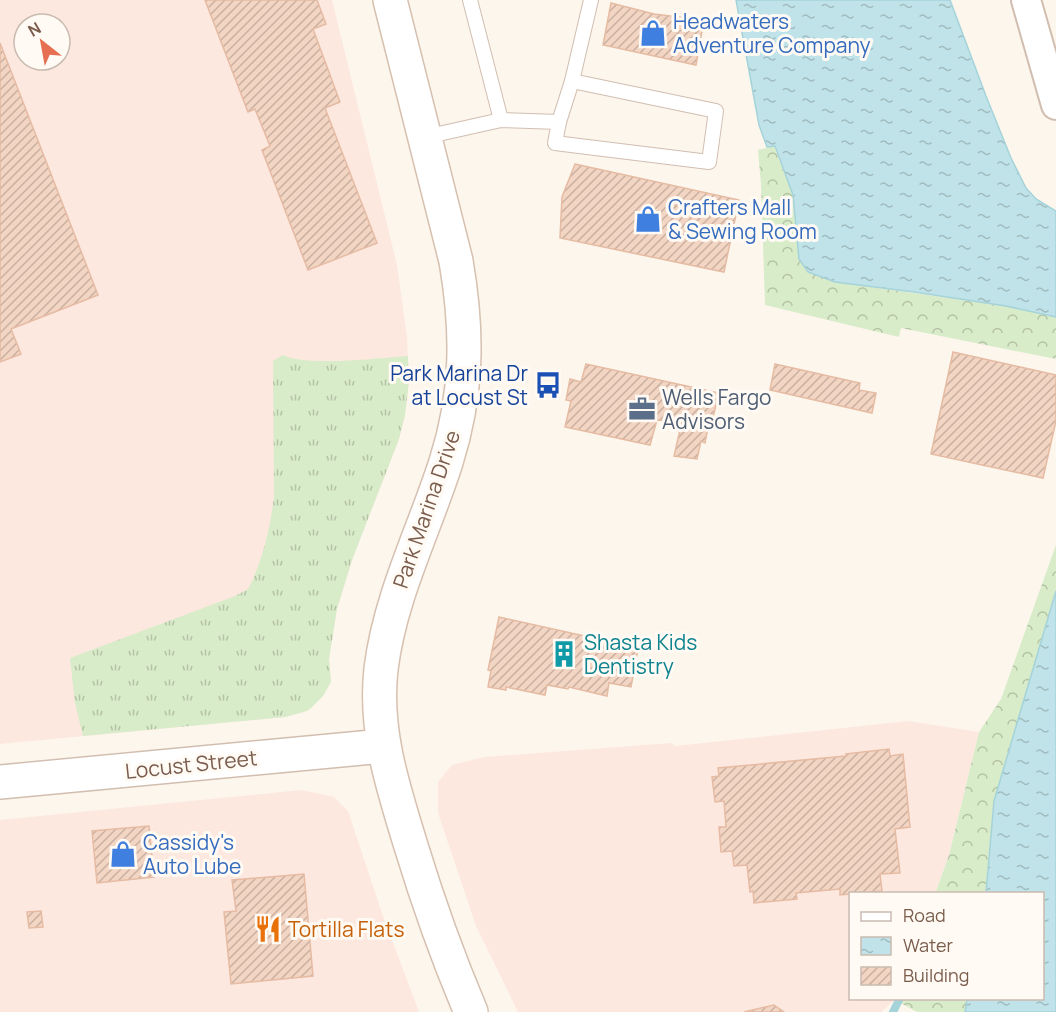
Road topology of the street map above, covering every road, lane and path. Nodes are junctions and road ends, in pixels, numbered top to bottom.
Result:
1 (390, 0) edge
2 (470, 0) edge
3 (591, 0) edge
4 (1026, 0) edge
5 (573, 81) junction
6 (1056, 105) edge
7 (501, 120) junction
8 (559, 122) junction
9 (425, 137) junction
10 (383, 746) junction
11 (0, 782) edge
12 (471, 1012) edge

1 - 9 main road, Park Marina Drive
2 - 7 lane
3 - 5 lane
4 - 6 street
5 - 8 lane
5 - 8 lane
7 - 8 lane
7 - 9 lane
9 - 10 main road, Park Marina Drive
10 - 11 main road, Locust Street
10 - 12 main road, Park Marina Drive

